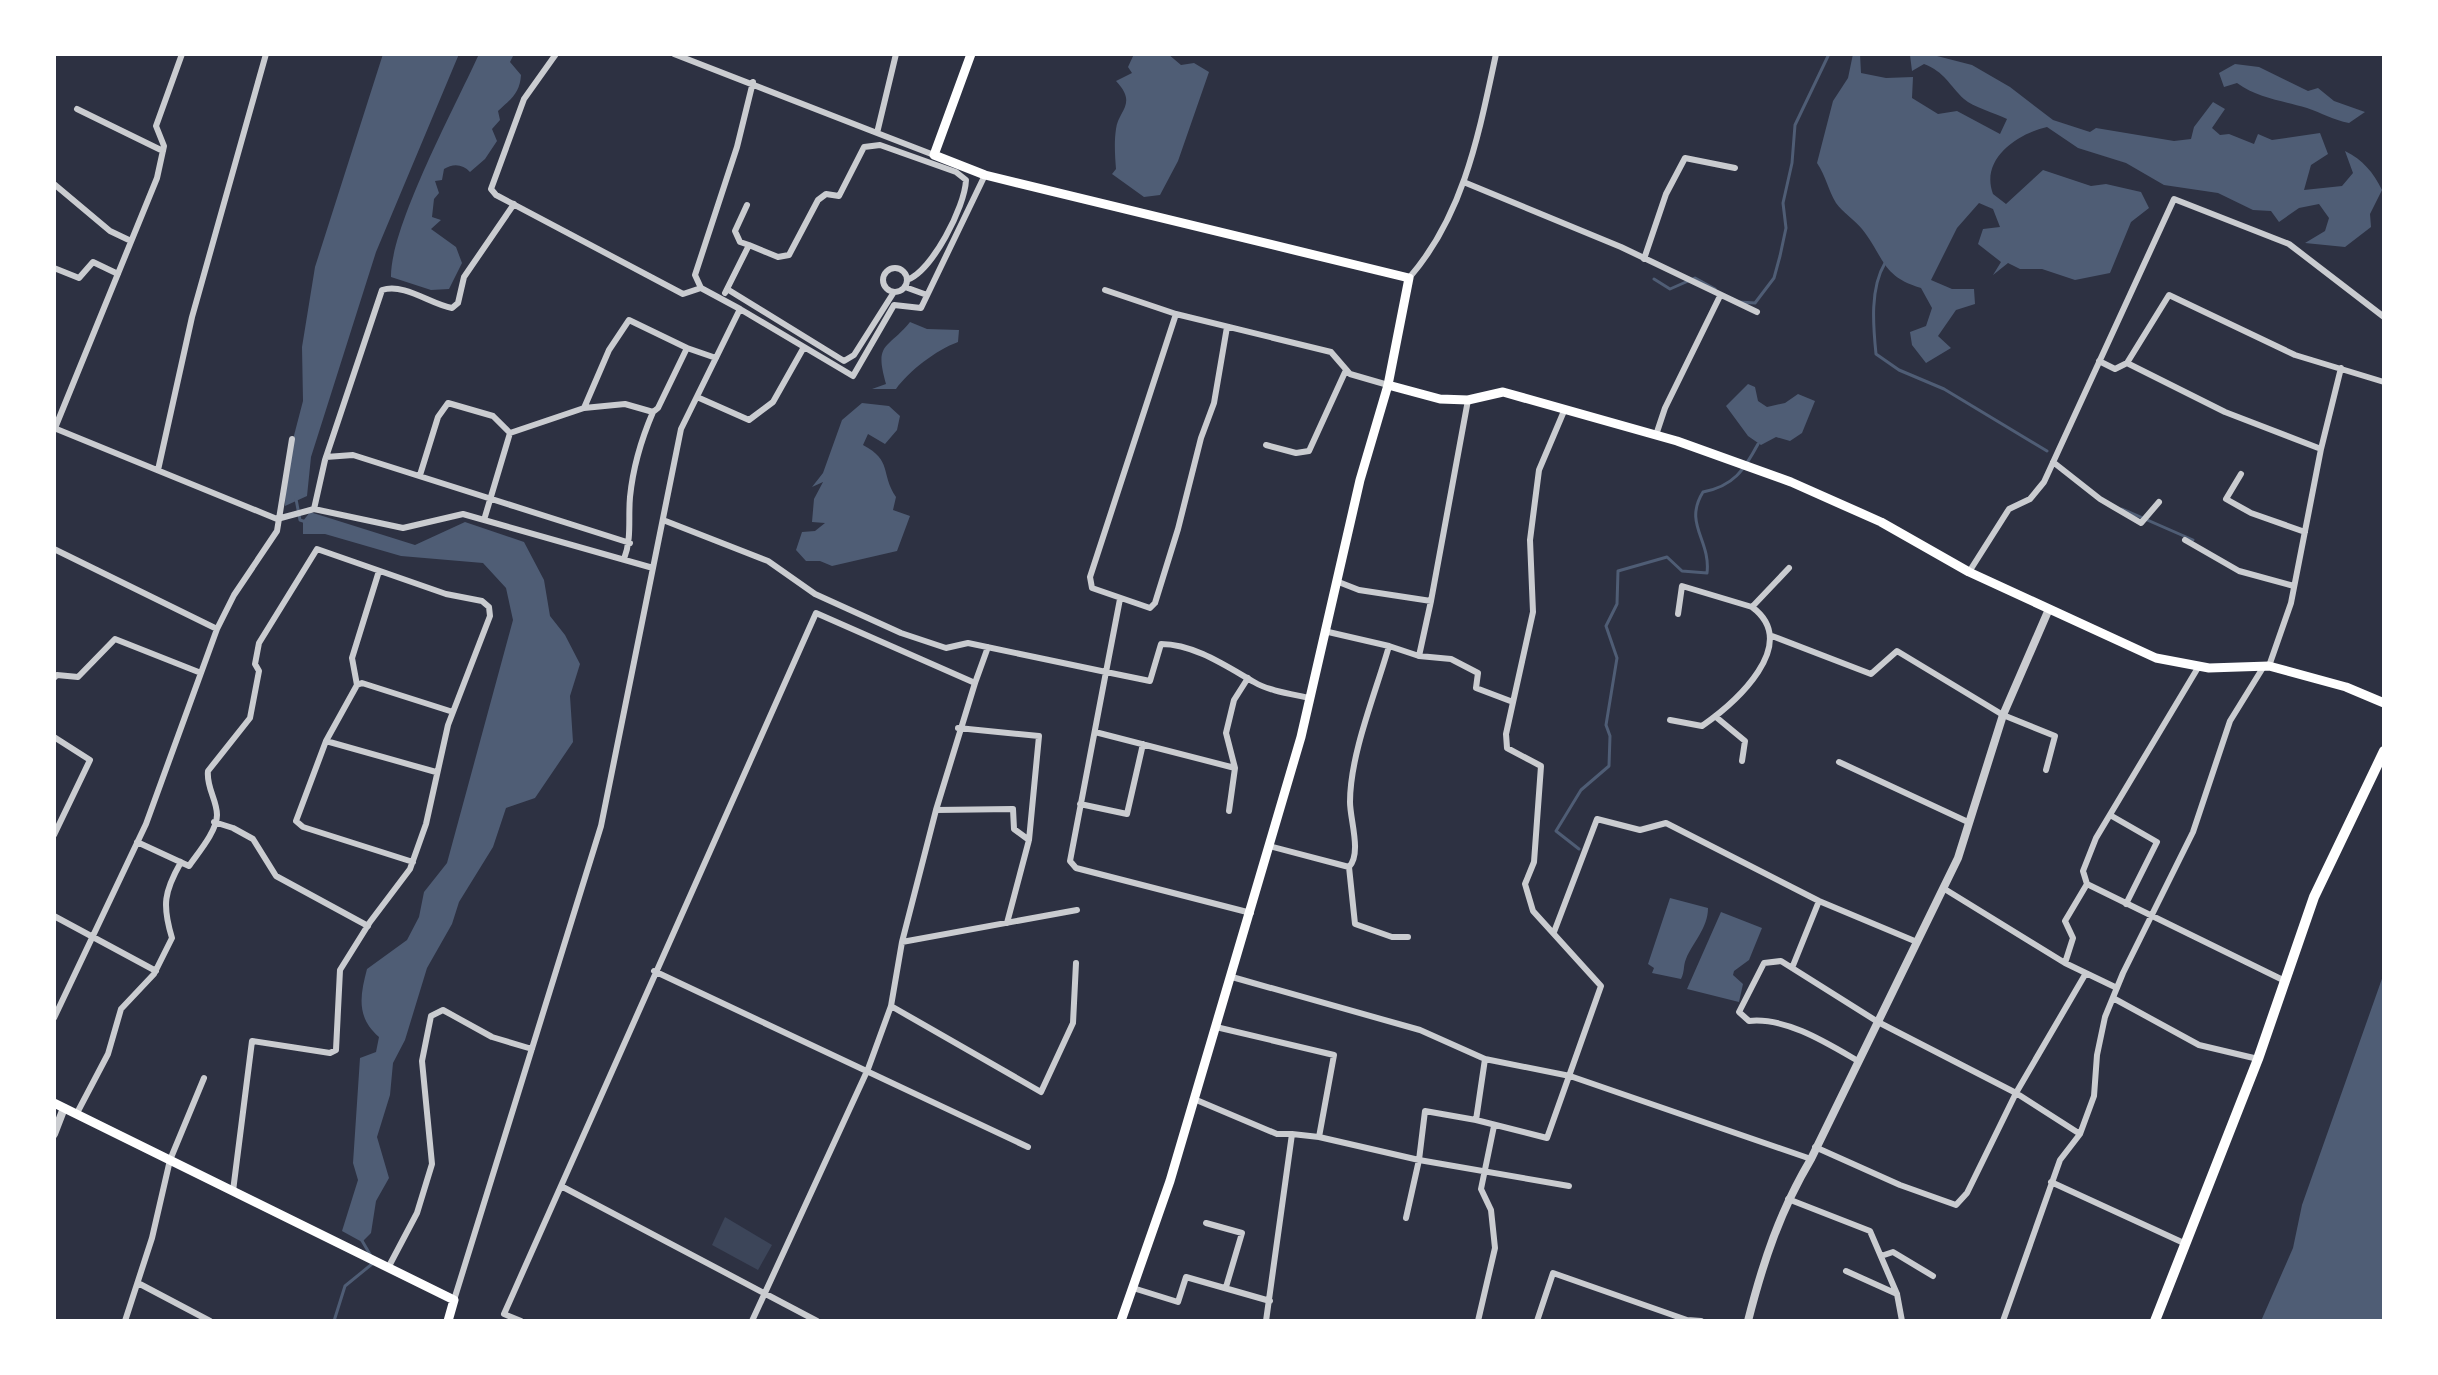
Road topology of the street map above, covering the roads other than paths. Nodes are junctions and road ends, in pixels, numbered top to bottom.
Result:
1 (182, 54) edge
2 (266, 54) edge
3 (556, 54) edge
4 (674, 54) edge
5 (701, 54) edge
6 (896, 54) edge
7 (971, 54) edge
8 (1496, 54) edge
9 (701, 63) junction
10 (753, 82) junction
11 (77, 109) dead end
12 (877, 133) junction
13 (163, 151) junction
14 (934, 155) junction
15 (1735, 168) dead end
16 (985, 175) junction
17 (1466, 183) junction
18 (54, 184) edge
19 (514, 204) junction
20 (747, 205) dead end
21 (131, 241) junction
22 (749, 245) junction
23 (1644, 259) junction
24 (54, 268) edge
25 (118, 274) junction
26 (1409, 278) junction
27 (906, 283) junction
28 (701, 288) junction
29 (727, 289) junction
30 (1105, 290) dead end
31 (894, 292) junction
32 (927, 295) junction
33 (1720, 296) junction
34 (721, 300) junction
35 (740, 309) junction
36 (1757, 312) dead end
37 (1176, 314) junction
38 (2384, 317) edge
39 (1227, 327) junction
40 (804, 347) junction
41 (687, 348) junction
42 (716, 358) junction
43 (2099, 361) junction
44 (2127, 363) junction
45 (2341, 368) junction
46 (1346, 370) junction
47 (2384, 382) edge
48 (1388, 385) junction
49 (697, 397) junction
50 (1468, 400) junction
51 (584, 408) junction
52 (1564, 411) junction
53 (653, 412) junction
54 (55, 428) edge
55 (510, 433) junction
56 (1656, 435) junction
57 (292, 439) dead end
58 (1266, 445) dead end
59 (2321, 449) junction
60 (326, 457) junction
61 (2053, 462) junction
62 (158, 470) junction
63 (2241, 474) dead end
64 (420, 475) junction
65 (490, 499) junction
66 (2159, 502) dead end
67 (314, 509) junction
68 (280, 518) junction
69 (484, 520) junction
70 (663, 520) junction
71 (2305, 532) junction
72 (2185, 540) dead end
73 (630, 543) junction
74 (54, 549) edge
75 (624, 559) junction
76 (653, 568) junction
77 (1789, 568) dead end
78 (379, 571) junction
79 (1969, 572) junction
80 (1336, 581) junction
81 (2294, 586) junction
82 (1120, 599) junction
83 (1431, 601) junction
84 (1752, 607) junction
85 (2049, 609) junction
86 (1678, 614) dead end
87 (217, 629) junction
88 (1324, 631) junction
89 (1772, 636) junction
90 (1389, 646) junction
91 (988, 647) junction
92 (1419, 656) junction
93 (2199, 666) junction
94 (2266, 666) junction
95 (1106, 672) junction
96 (201, 673) junction
97 (54, 678) edge
98 (1248, 678) junction
99 (975, 683) junction
100 (357, 685) junction
101 (1310, 698) junction
102 (1513, 702) junction
103 (2384, 703) edge
104 (453, 712) junction
105 (2003, 715) junction
106 (1716, 717) junction
107 (1670, 720) dead end
108 (958, 728) junction
109 (1095, 732) junction
110 (54, 737) edge
111 (326, 741) junction
112 (1143, 744) junction
113 (2384, 751) edge
114 (1742, 761) dead end
115 (1839, 762) dead end
116 (1235, 768) junction
117 (2046, 770) dead end
118 (436, 772) junction
119 (1080, 804) junction
120 (936, 810) junction
121 (1229, 811) dead end
122 (2110, 815) junction
123 (214, 822) junction
124 (1968, 822) junction
125 (55, 829) edge
126 (1029, 840) junction
127 (137, 842) junction
128 (1269, 846) junction
129 (181, 862) junction
130 (413, 862) junction
131 (1349, 867) junction
132 (2087, 884) junction
133 (1943, 888) junction
134 (1819, 901) junction
135 (2126, 904) junction
136 (1077, 910) dead end
137 (1251, 913) junction
138 (54, 916) edge
139 (2150, 916) junction
140 (1007, 923) junction
141 (368, 926) junction
142 (1554, 932) junction
143 (91, 937) junction
144 (1408, 937) dead end
145 (902, 942) junction
146 (1917, 942) junction
147 (1076, 963) dead end
148 (2065, 963) junction
149 (1792, 968) junction
150 (156, 971) junction
151 (654, 971) junction
152 (2086, 973) junction
153 (1232, 977) junction
154 (2285, 981) junction
155 (2117, 988) junction
156 (2113, 998) junction
157 (891, 1006) junction
158 (54, 1018) edge
159 (1878, 1022) junction
160 (1216, 1027) junction
161 (532, 1049) junction
162 (1485, 1059) junction
163 (2258, 1059) junction
164 (1858, 1061) junction
165 (868, 1069) junction
166 (1570, 1076) junction
167 (204, 1078) dead end
168 (2016, 1093) junction
169 (1194, 1099) junction
170 (54, 1103) edge
171 (64, 1108) junction
172 (77, 1113) junction
173 (1476, 1120) junction
174 (1494, 1126) junction
175 (54, 1134) edge
176 (1292, 1134) junction
177 (2080, 1134) junction
178 (1319, 1137) junction
179 (1028, 1147) dead end
180 (1815, 1147) junction
181 (1811, 1159) junction
182 (170, 1160) junction
183 (1419, 1160) junction
184 (1483, 1170) junction
185 (2051, 1182) junction
186 (561, 1186) junction
187 (1569, 1186) dead end
188 (233, 1191) junction
189 (1787, 1199) junction
190 (1406, 1218) dead end
191 (1206, 1223) dead end
192 (2186, 1244) junction
193 (1881, 1256) junction
194 (388, 1268) junction
195 (1846, 1271) dead end
196 (1933, 1276) dead end
197 (138, 1283) junction
198 (1226, 1287) junction
199 (1133, 1288) junction
200 (765, 1292) junction
201 (1897, 1294) junction
202 (454, 1300) junction
203 (1270, 1301) junction
204 (516, 1320) edge
205 (125, 1321) edge
206 (210, 1321) edge
207 (448, 1321) edge
208 (752, 1321) edge
209 (817, 1321) edge
210 (1121, 1321) edge
211 (1266, 1321) edge
212 (1478, 1321) edge
213 (1537, 1321) edge
214 (1701, 1321) edge
215 (1748, 1321) edge
216 (1902, 1321) edge
217 (2003, 1321) edge
218 (2155, 1321) edge

1 - 13 street
2 - 62 street
3 - 19 street
4 - 9 street
5 - 9 street
6 - 12 street
7 - 14 main road
8 - 17 street
9 - 10 street
10 - 12 street
10 - 28 street
11 - 13 street
12 - 14 street
13 - 21 street
14 - 16 main road
15 - 23 street
16 - 26 main road
16 - 32 street
17 - 23 street
17 - 26 street
18 - 21 street
19 - 28 street
19 - 60 street
20 - 22 street
21 - 25 street
22 - 27 street
22 - 29 street
23 - 33 street
24 - 25 street
25 - 54 street
26 - 48 main road
27 - 31 street
27 - 31 street
27 - 32 street
28 - 34 street
29 - 31 street
29 - 34 street
30 - 37 street
32 - 40 street
33 - 36 street
33 - 56 street
34 - 35 street
35 - 40 street
35 - 42 street
37 - 39 street
37 - 82 street
38 - 43 street
39 - 46 street
39 - 82 street
40 - 49 street
41 - 42 street
41 - 51 street
41 - 53 street
42 - 49 street
43 - 44 street
43 - 61 street
44 - 45 street
44 - 59 street
45 - 47 street
45 - 59 street
46 - 48 street
46 - 58 street
48 - 50 main road
48 - 80 main road
49 - 70 street
50 - 52 main road
50 - 83 street
51 - 53 street
51 - 55 street
52 - 56 main road
52 - 102 street
53 - 73 street
54 - 62 street
55 - 64 street
55 - 65 street
56 - 79 main road
57 - 68 street
59 - 71 street
60 - 64 street
60 - 67 street
61 - 66 street
61 - 79 street
62 - 68 street
63 - 71 street
64 - 65 street
65 - 69 street
65 - 73 street
67 - 68 street
67 - 69 street
68 - 87 street
69 - 75 street
70 - 76 street
70 - 91 street
71 - 81 street
72 - 81 street
73 - 75 street
74 - 87 street
75 - 76 street
76 - 161 street
77 - 84 street
78 - 100 street
78 - 104 street
78 - 123 street
79 - 85 main road
80 - 83 street
80 - 88 main road
81 - 94 street
82 - 95 street
83 - 92 street
84 - 86 street
84 - 89 street
85 - 93 main road
85 - 105 street
87 - 96 street
88 - 90 street
88 - 101 main road
89 - 105 street
89 - 106 street
90 - 92 street
90 - 131 street
91 - 95 street
91 - 99 street
92 - 102 street
93 - 94 main road
93 - 122 street
94 - 103 main road
94 - 139 street
95 - 98 street
95 - 109 street
96 - 97 street
96 - 127 street
98 - 101 street
98 - 116 street
99 - 108 street
99 - 151 street
100 - 104 street
100 - 111 street
101 - 128 main road
102 - 142 street
104 - 118 street
105 - 117 street
105 - 124 street
106 - 107 street
106 - 114 street
108 - 120 street
108 - 126 street
109 - 112 street
109 - 119 street
110 - 125 street
111 - 118 street
111 - 130 street
112 - 116 street
112 - 119 street
113 - 154 main road
115 - 124 street
116 - 121 street
118 - 130 street
119 - 137 street
120 - 126 street
120 - 145 street
122 - 132 street
122 - 135 street
123 - 129 street
123 - 141 street
124 - 133 street
126 - 140 street
127 - 129 street
127 - 143 street
128 - 131 street
128 - 137 main road
129 - 150 street
130 - 141 street
131 - 144 street
132 - 135 street
132 - 148 street
133 - 146 street
133 - 148 street
134 - 142 street
134 - 146 street
134 - 149 street
135 - 139 street
136 - 140 street
137 - 153 main road
138 - 143 street
139 - 154 street
139 - 155 street
140 - 145 street
141 - 188 street
142 - 166 street
143 - 150 street
143 - 158 street
145 - 157 street
146 - 159 street
147 - 157 street
148 - 152 street
149 - 159 street
149 - 164 street
150 - 172 street
151 - 165 street
151 - 186 street
152 - 155 street
152 - 168 street
153 - 160 main road
153 - 162 street
154 - 163 main road
155 - 156 street
156 - 163 street
156 - 177 street
157 - 165 street
159 - 164 street
159 - 168 street
160 - 169 main road
160 - 178 street
161 - 194 street
161 - 202 street
162 - 166 street
162 - 173 street
163 - 192 main road
164 - 180 street
165 - 179 street
165 - 200 street
166 - 174 street
166 - 181 street
167 - 182 street
168 - 177 street
168 - 180 street
169 - 176 street
169 - 199 main road
170 - 171 main road
171 - 172 main road
171 - 175 street
172 - 182 main road
173 - 174 street
173 - 183 street
174 - 184 street
176 - 178 street
176 - 203 street
177 - 185 street
178 - 183 street
180 - 181 street
181 - 189 street
182 - 188 main road
182 - 197 street
183 - 184 street
183 - 190 street
184 - 187 street
184 - 212 street
185 - 192 street
185 - 217 street
186 - 200 street
186 - 204 street
188 - 194 main road
189 - 193 street
189 - 215 street
191 - 198 street
192 - 218 main road
193 - 196 street
193 - 201 street
194 - 202 main road
195 - 201 street
197 - 205 street
197 - 206 street
198 - 199 street
198 - 203 street
199 - 210 main road
200 - 208 street
200 - 209 street
201 - 216 street
202 - 207 main road
203 - 211 street
213 - 214 street

